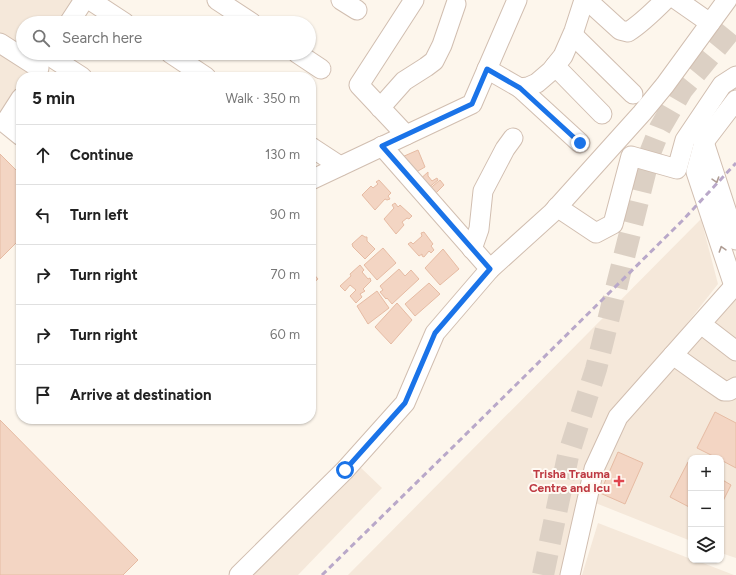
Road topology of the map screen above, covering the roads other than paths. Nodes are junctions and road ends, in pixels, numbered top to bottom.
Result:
1 (84, 0) edge
2 (90, 0) edge
3 (217, 0) edge
4 (341, 0) edge
5 (414, 0) edge
6 (517, 0) edge
7 (584, 0) edge
8 (587, 0) edge
9 (664, 0) edge
10 (676, 0) edge
11 (727, 0) edge
12 (456, 4) dead end
13 (357, 10) dead end
14 (74, 16) edge
15 (114, 16) edge
16 (241, 16) edge
17 (710, 23) junction
18 (572, 35) junction
19 (0, 43) edge
20 (16, 51) edge
21 (180, 60) edge
22 (308, 60) edge
23 (42, 63) edge
24 (555, 66) junction
25 (321, 69) dead end
26 (487, 69) junction
27 (68, 72) edge
28 (198, 72) edge
29 (736, 76) edge
30 (520, 88) junction
31 (633, 94) dead end
32 (736, 100) edge
33 (16, 106) edge
34 (380, 108) junction
35 (602, 114) dead end
36 (16, 132) edge
37 (406, 135) junction
38 (513, 138) dead end
39 (704, 142) junction
40 (580, 143) dead end
41 (382, 146) junction
42 (316, 150) edge
43 (340, 166) junction
44 (316, 178) edge
45 (557, 207) junction
46 (736, 240) edge
47 (472, 249) junction
48 (490, 269) junction
49 (735, 286) edge
50 (700, 324) junction
51 (736, 351) edge
52 (673, 355) junction
53 (736, 387) edge
54 (239, 575) edge
55 (570, 575) edge

1 - 14 street
2 - 15 street
3 - 16 street
4 - 13 street
5 - 34 street
6 - 26 street
7 - 18 street
8 - 9 street
10 - 17 street
11 - 17 street
12 - 34 street
17 - 45 street
18 - 24 street
18 - 31 street
19 - 20 street
21 - 28 street
22 - 25 street
23 - 27 street
24 - 30 street
24 - 35 street
26 - 30 street
26 - 37 street
29 - 45 street
30 - 40 street
32 - 39 street
33 - 36 street
34 - 37 street
37 - 41 street
38 - 47 street
39 -> 46 street
49 -> 39 street
41 - 43 street
41 - 47 street
42 - 43 street
43 - 44 street
45 - 48 street
47 - 48 street
48 - 54 street
49 - 50 street
50 - 51 street
50 - 52 street
52 - 53 street
52 - 55 street

